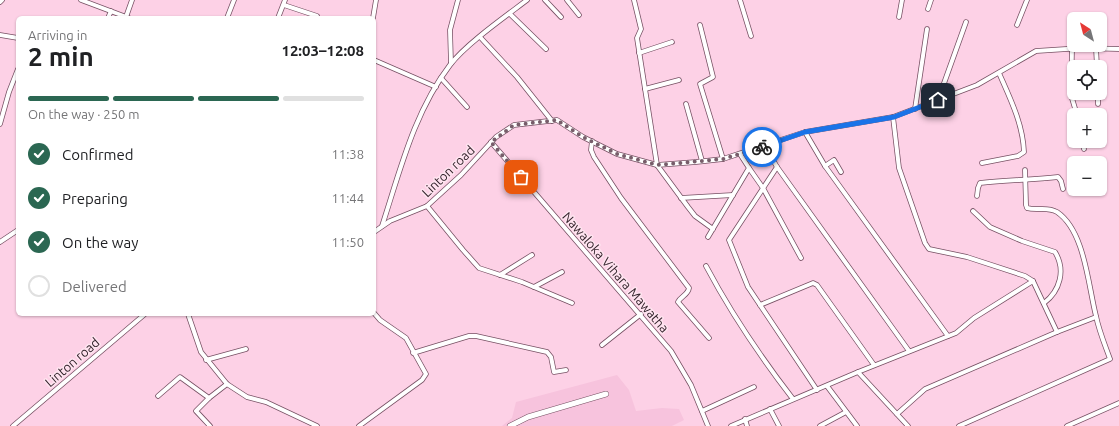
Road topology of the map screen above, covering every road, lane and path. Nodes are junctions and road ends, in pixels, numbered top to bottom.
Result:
1 (81, 0) edge
2 (132, 0) edge
3 (234, 0) edge
4 (376, 0) edge
5 (458, 0) edge
6 (527, 0) edge
7 (545, 0) edge
8 (567, 0) edge
9 (634, 0) edge
10 (740, 0) edge
11 (902, 0) edge
12 (931, 0) edge
13 (1027, 0) edge
14 (285, 2) edge
15 (928, 8) dead end
16 (111, 11) junction
17 (510, 14) junction
18 (579, 15) dead end
19 (109, 16) edge
20 (125, 16) edge
21 (128, 16) edge
22 (228, 16) edge
23 (279, 16) edge
24 (316, 16) edge
25 (373, 16) edge
26 (561, 17) dead end
27 (899, 18) dead end
28 (966, 22) dead end
29 (700, 25) dead end
30 (1017, 25) dead end
31 (927, 29) dead end
32 (0, 35) edge
33 (751, 36) dead end
34 (480, 37) junction
35 (16, 38) edge
36 (672, 42) dead end
37 (1107, 48) edge
38 (546, 49) dead end
39 (1067, 49) edge
40 (1119, 49) edge
41 (1072, 52) edge
42 (639, 53) junction
43 (376, 61) edge
44 (451, 63) junction
45 (999, 73) junction
46 (16, 74) edge
47 (441, 78) junction
48 (680, 80) dead end
49 (436, 87) junction
50 (645, 89) junction
51 (938, 100) junction
52 (1098, 100) edge
53 (686, 104) dead end
54 (1098, 104) dead end
55 (466, 107) dead end
56 (1075, 108) edge
57 (915, 109) junction
58 (894, 117) junction
59 (552, 121) junction
60 (0, 124) edge
61 (805, 132) junction
62 (592, 141) junction
63 (491, 142) junction
64 (765, 146) junction
65 (740, 154) junction
66 (723, 159) junction
67 (702, 162) junction
68 (982, 163) dead end
69 (657, 165) junction
70 (825, 166) junction
71 (776, 167) junction
72 (749, 168) junction
73 (1025, 170) dead end
74 (840, 172) dead end
75 (1026, 181) junction
76 (763, 188) junction
77 (1063, 189) dead end
78 (733, 195) junction
79 (977, 196) dead end
80 (681, 198) junction
81 (428, 206) junction
82 (973, 211) dead end
83 (382, 227) junction
84 (713, 229) junction
85 (16, 231) edge
86 (376, 231) edge
87 (708, 237) dead end
88 (0, 242) edge
89 (532, 255) dead end
90 (801, 258) dead end
91 (706, 266) dead end
92 (562, 272) dead end
93 (500, 275) junction
94 (1033, 281) junction
95 (534, 287) junction
96 (1044, 303) junction
97 (572, 304) dead end
98 (760, 305) junction
99 (641, 314) junction
100 (376, 315) edge
101 (143, 316) edge
102 (189, 316) edge
103 (1096, 317) junction
104 (1056, 332) junction
105 (948, 336) junction
106 (709, 338) dead end
107 (602, 346) dead end
108 (246, 349) dead end
109 (909, 351) junction
110 (413, 353) junction
111 (206, 360) junction
112 (874, 365) junction
113 (566, 370) dead end
114 (858, 372) junction
115 (227, 384) junction
116 (826, 386) junction
117 (754, 387) dead end
118 (816, 390) junction
119 (606, 394) dead end
120 (158, 396) dead end
121 (209, 398) junction
122 (793, 399) junction
123 (1119, 403) edge
124 (770, 409) junction
125 (702, 411) junction
126 (846, 412) junction
127 (896, 414) junction
128 (745, 419) junction
129 (13, 426) edge
130 (210, 426) edge
131 (317, 426) edge
132 (359, 426) edge
133 (510, 426) edge
134 (708, 426) edge
135 (731, 426) edge
136 (747, 426) edge
137 (779, 426) edge
138 (820, 426) edge
139 (856, 426) edge
140 (908, 426) edge
141 (959, 426) edge
142 (1067, 426) edge

1 - 16 street
2 - 21 street
3 - 22 street
4 - 25 street
5 - 44 street
6 - 17 street
7 - 26 street
8 - 18 street
9 - 42 street
10 - 33 street
11 - 27 street
12 - 15 street
13 - 30 street
14 - 23 street
14 - 24 street
16 - 19 street
16 - 20 street
17 - 34 street
17 - 38 street
28 - 51 street
29 - 66 street
31 - 57 street
32 - 35 street
34 - 44 street
34 - 59 street
36 - 42 street
37 - 40 street
39 - 45 street
41 - 56 street
42 - 50 street
43 - 49 street
44 - 47 street
45 - 51 street
45 - 68 street
46 - 60 street
47 - 49 street
47 - 55 street
48 - 50 street
49 - 83 street
50 - 69 street
51 - 57 street
52 - 54 street
53 - 67 street
57 - 58 street
58 - 61 street
58 - 94 street
59 - 62 street
59 - 63 street, Linton road
61 - 64 street
61 - 70 street
62 - 69 street
62 - 106 street
63 - 81 street, Linton road
63 - 99 street, Nawaloka Vihara Mawatha
64 - 65 street
64 - 71 street
65 - 66 street
65 - 72 street
66 - 67 street
67 - 69 street
69 - 80 street
70 - 74 street
70 - 105 street
71 - 76 street
71 - 109 street
72 - 76 street
72 - 78 street
73 - 75 street
75 - 77 street
75 - 79 street
75 - 103 street
76 - 90 street
76 - 98 street
78 - 80 street
78 - 84 street
80 - 84 street
81 - 83 street, Linton road
81 - 93 street
82 - 96 street
83 - 86 street, Linton road
84 - 87 street
85 - 88 street
89 - 93 street
91 - 122 street
92 - 95 street
93 - 95 street
94 - 96 street
94 - 105 street
95 - 97 street
96 - 104 street
98 - 112 street
98 - 118 street
99 - 107 street
99 - 125 street, Nawaloka Vihara Mawatha
100 - 110 street
101 - 129 street, Linton road
102 - 111 street
103 - 104 street
103 - 141 street
104 - 127 street
105 - 109 street
108 - 111 street
109 - 112 street
110 - 113 street
110 - 132 street
111 - 115 street
112 - 114 street
114 - 116 street
114 - 127 street
115 - 121 street
115 - 131 street
116 - 118 street
116 - 126 street
117 - 125 street
118 - 122 street
119 - 133 street
120 - 121 street
121 - 130 street
122 - 124 street
123 - 142 street
124 - 128 street
124 - 137 street
125 - 134 street, Nawaloka Vihara Mawatha
126 - 138 street
126 - 139 street
127 - 140 street
128 - 135 street
128 - 136 street

